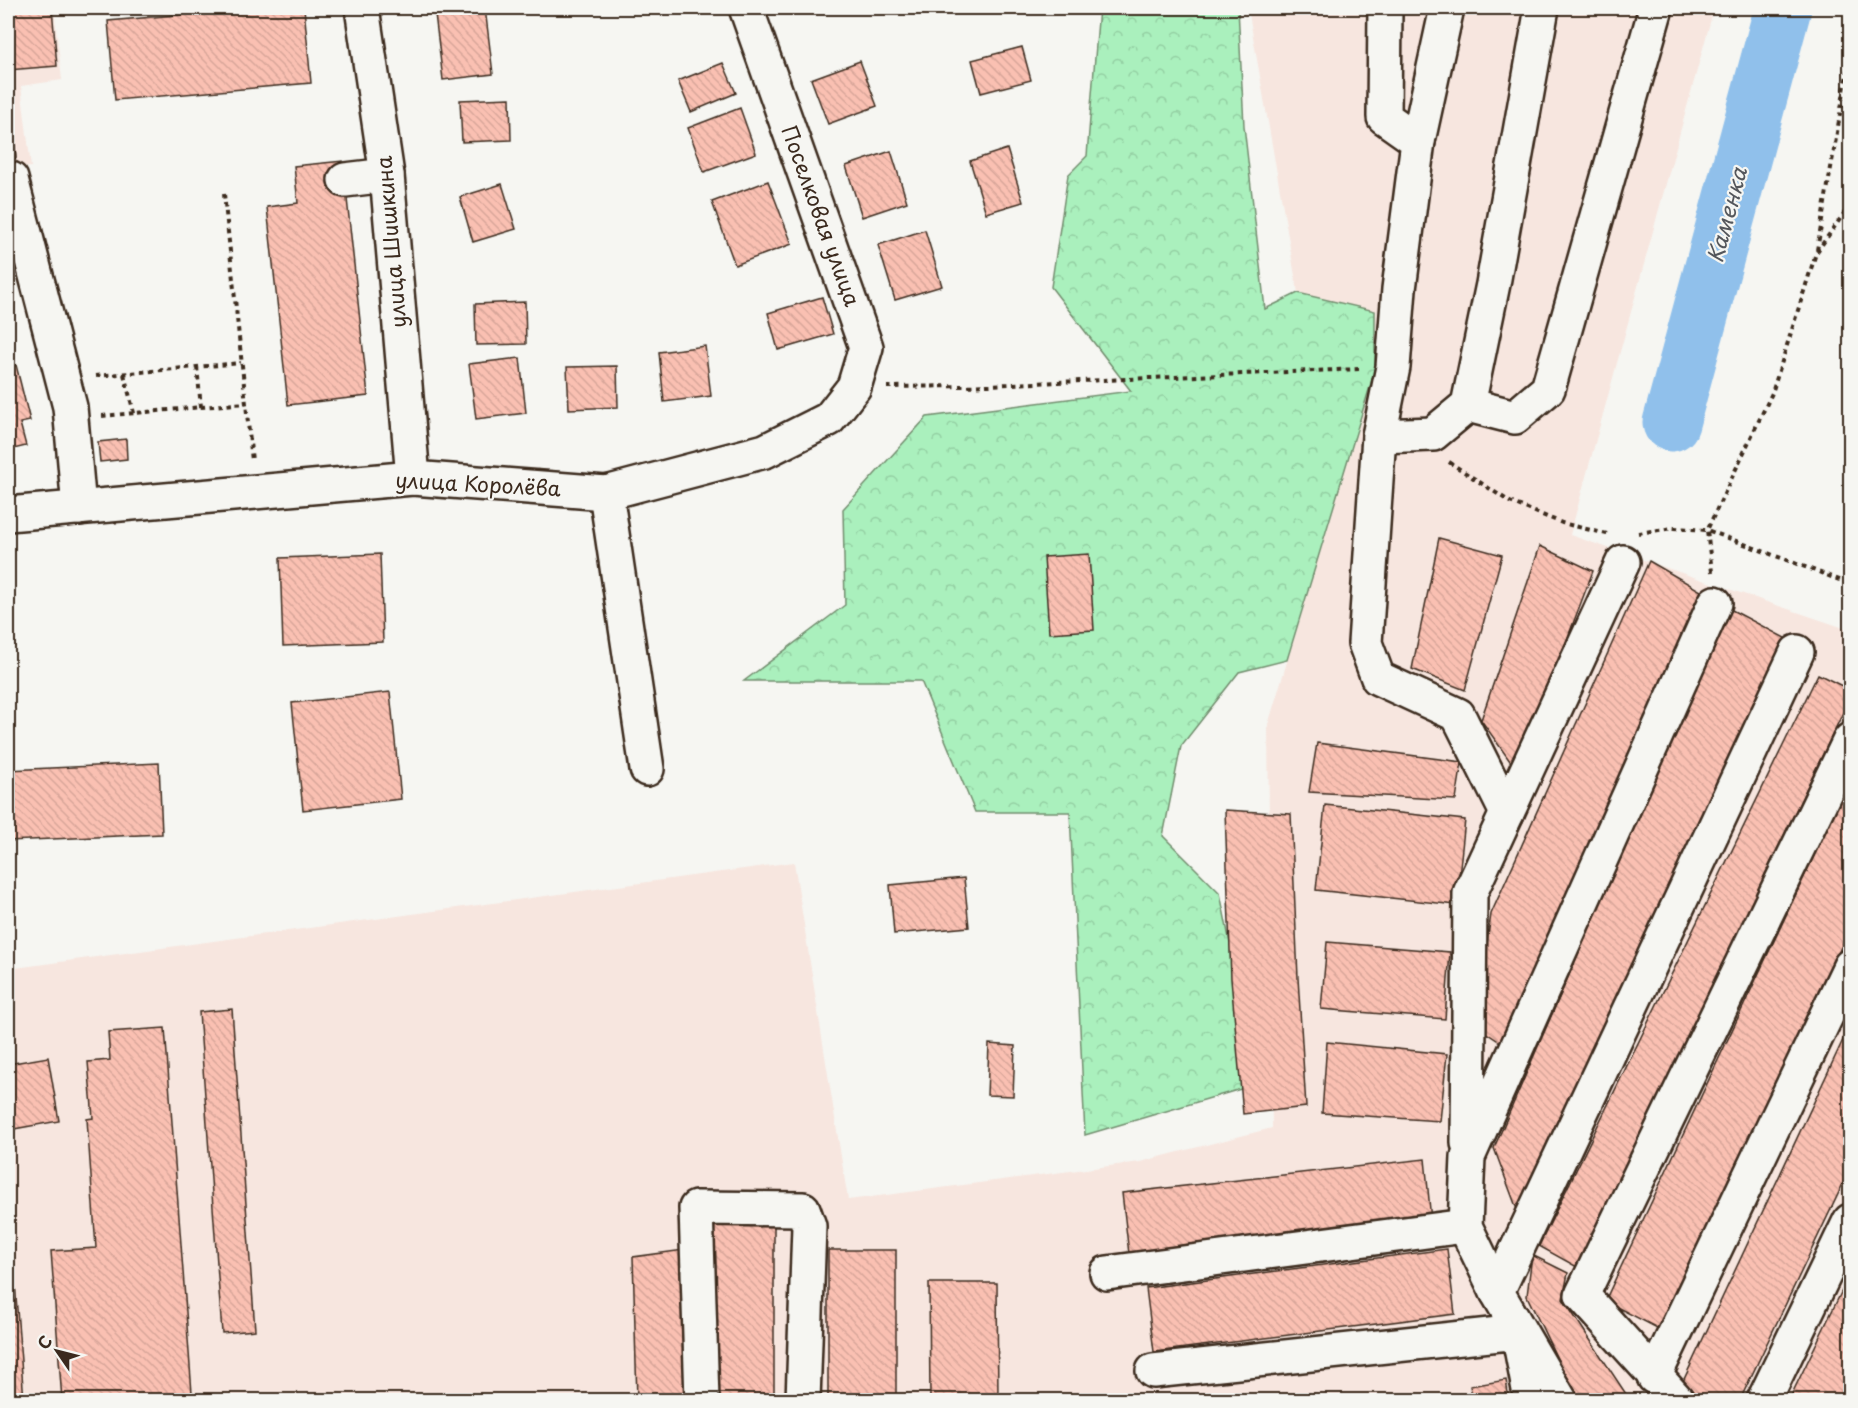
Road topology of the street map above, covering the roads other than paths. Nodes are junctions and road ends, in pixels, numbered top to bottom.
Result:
1 (362, 8) edge
2 (746, 8) edge
3 (1384, 8) edge
4 (1447, 8) edge
5 (1542, 8) edge
6 (1656, 8) edge
7 (1418, 141) junction
8 (387, 175) junction
9 (11, 179) dead end
10 (345, 180) dead end
11 (14, 219) edge
12 (1468, 405) junction
13 (829, 419) joint
14 (1379, 436) junction
15 (413, 478) junction
16 (606, 493) junction
17 (79, 508) junction
18 (8, 514) edge
19 (1622, 544) road end
20 (1715, 603) road end
21 (1797, 652) dead end
22 (1851, 740) edge
23 (647, 769) dead end
24 (1507, 813) junction
25 (1851, 966) edge
26 (1468, 1157) junction
27 (1851, 1221) edge
28 (1465, 1226) junction
29 (1107, 1272) dead end
30 (1497, 1292) junction
31 (1518, 1332) junction
32 (1153, 1371) dead end
33 (1654, 1377) junction
34 (702, 1401) edge
35 (803, 1401) edge
36 (1531, 1401) edge
37 (1560, 1401) edge
38 (1677, 1401) edge
39 (1764, 1401) edge

1 - 8 street, улица Шишкина
2 - 13 street, Поселковая улица
3 - 7 street
4 - 7 street
5 - 12 street
6 - 12 street
7 - 14 street
8 - 10 street
8 - 15 street, улица Шишкина
9 - 11 street
11 - 17 street
12 - 14 street
13 - 16 street, улица Королёва
14 - 24 street
15 - 16 street, улица Королёва
15 - 17 street, улица Королёва
16 - 23 street
17 - 18 street, улица Королёва
19 - 24 street
20 - 26 street
21 - 30 street
22 - 33 street
24 - 26 street
25 - 33 street
26 - 28 street
27 - 39 street
28 - 29 street
28 - 30 street
30 - 31 street
31 - 32 street
31 - 36 street
31 - 37 street
33 - 38 street
34 - 35 street

